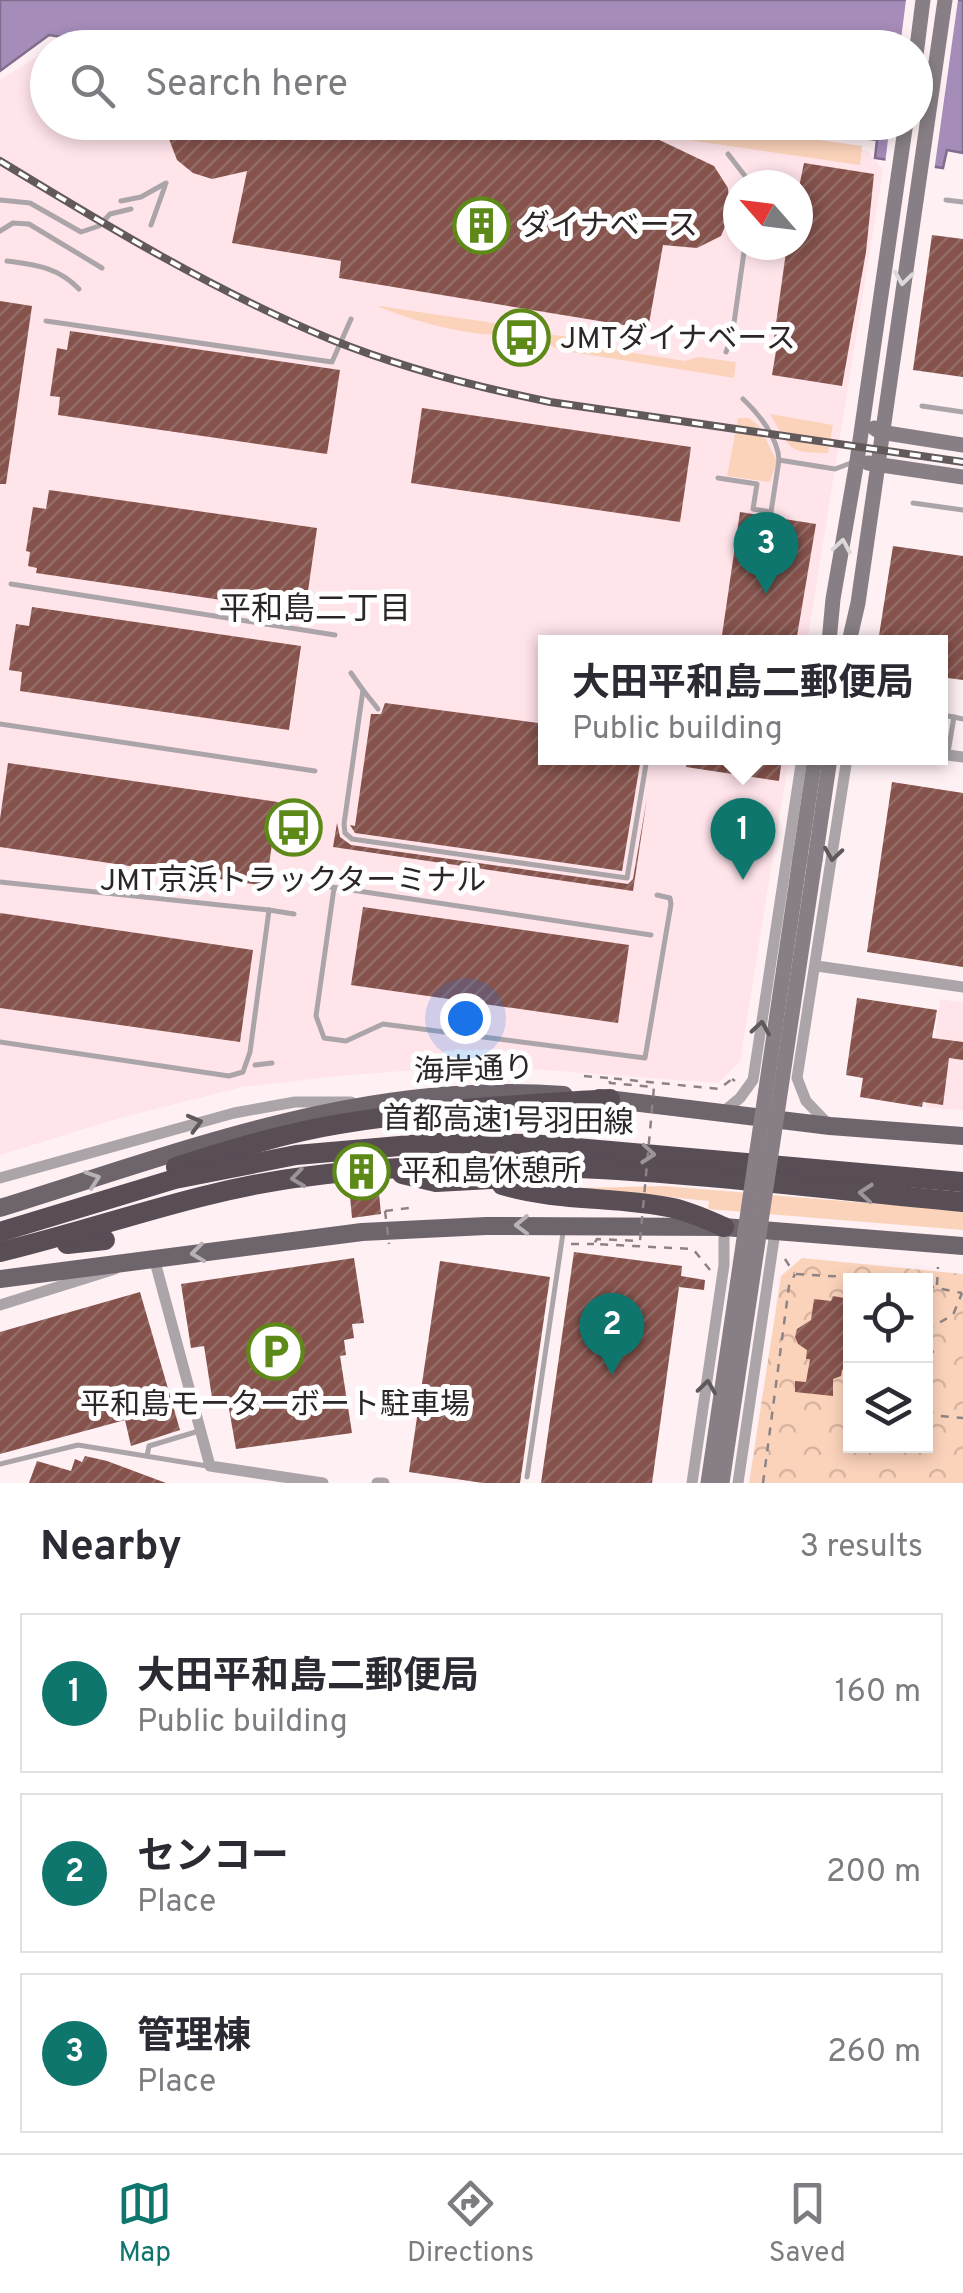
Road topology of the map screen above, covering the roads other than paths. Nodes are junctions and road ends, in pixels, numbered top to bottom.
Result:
1 (924, 0) edge
2 (945, 0) edge
3 (920, 30) edge
4 (933, 78) edge
5 (903, 140) edge
6 (923, 140) edge
7 (728, 154) dead end
8 (740, 170) edge
9 (0, 200) edge
10 (946, 200) dead end
11 (121, 201) dead end
12 (963, 202) edge
13 (131, 209) dead end
14 (150, 225) dead end
15 (0, 231) edge
16 (743, 260) edge
17 (7, 261) dead end
18 (102, 268) dead end
19 (79, 289) dead end
20 (351, 319) dead end
21 (46, 321) dead end
22 (726, 352) dead end
23 (743, 399) dead end
24 (922, 406) dead end
25 (963, 412) edge
26 (862, 420) junction
27 (880, 432) junction
28 (963, 445) edge
29 (779, 460) junction
30 (856, 461) junction
31 (876, 464) junction
32 (963, 477) edge
33 (718, 478) dead end
34 (913, 503) dead end
35 (963, 510) edge
36 (10, 584) dead end
37 (858, 603) junction
38 (335, 635) dead end
39 (827, 635) edge
40 (851, 635) edge
41 (857, 635) edge
42 (351, 672) dead end
43 (362, 690) junction
44 (378, 709) dead end
45 (948, 716) edge
46 (954, 717) junction
47 (963, 718) edge
48 (0, 724) edge
49 (948, 739) edge
50 (645, 765) edge
51 (801, 765) edge
52 (814, 765) edge
53 (828, 765) edge
54 (846, 765) edge
55 (315, 772) dead end
56 (807, 859) junction
57 (0, 882) edge
58 (318, 885) dead end
59 (334, 888) junction
60 (657, 894) dead end
61 (269, 910) junction
62 (294, 914) dead end
63 (651, 935) dead end
64 (817, 966) junction
65 (963, 987) edge
66 (0, 1042) edge
67 (272, 1062) dead end
68 (255, 1065) dead end
69 (609, 1089) junction
70 (380, 1102) junction
71 (722, 1112) junction
72 (830, 1126) junction
73 (963, 1136) edge
74 (384, 1169) junction
75 (644, 1173) junction
76 (0, 1178) edge
77 (486, 1180) junction
78 (963, 1182) edge
79 (102, 1200) junction
80 (963, 1202) edge
81 (0, 1208) edge
82 (564, 1225) junction
83 (724, 1227) junction
84 (0, 1232) edge
85 (775, 1232) junction
86 (105, 1240) dead end
87 (886, 1242) junction
88 (36, 1244) junction
89 (963, 1246) edge
90 (0, 1252) edge
91 (963, 1256) edge
92 (146, 1259) junction
93 (0, 1279) edge
94 (0, 1306) edge
95 (200, 1431) junction
96 (147, 1456) junction
97 (0, 1464) edge
98 (210, 1466) junction
99 (253, 1478) edge
100 (527, 1478) dead end
101 (324, 1483) edge
102 (692, 1483) edge
103 (708, 1483) edge
104 (722, 1483) edge
105 (738, 1483) edge

1 - 3 street
2 -> 4 street
5 - 26 street
6 -> 27 street
7 - 8 lane
9 - 13 lane
10 - 12 lane
11 - 14 lane
15 - 18 lane
16 - 22 lane
17 - 19 lane
20 - 21 lane
23 - 29 lane
24 - 25 lane
26 - 27 street
26 - 30 street
27 - 28 street
27 - 31 street
29 - 30 lane
29 - 33 lane
30 - 31 street
39 -> 30 street
31 - 32 street
31 - 37 street
34 - 35 lane
36 - 38 lane
37 - 40 street
37 - 41 street
42 - 43 lane
43 - 44 lane
43 - 50 lane
45 - 46 lane
46 - 47 lane
46 - 49 lane
48 - 55 lane
71 -> 51 street
52 - 56 street
53 - 56 street
54 -> 64 street
56 - 103 street, bridge
56 - 104 street, bridge
57 - 61 lane
58 - 59 lane
59 - 60 lane
59 - 63 lane
61 - 62 lane
61 - 66 lane
64 - 65 street
64 - 72 street
67 - 68 lane
69 - 70 main road, 海岸通り
69 - 71 main road, 海岸通り
69 - 79 highway
76 -> 70 street
81 -> 70 main road, 海岸通り
71 - 72 main road, 海岸通り
72 - 73 main road, 海岸通り
74 - 75 highway, 首都高速1号羽田線
74 - 77 highway
74 -> 88 highway, 首都高速1号羽田線
75 - 77 highway
80 -> 75 highway, 首都高速1号羽田線
77 - 83 highway
79 -> 78 highway, 首都高速1号羽田線
79 - 84 highway, 首都高速1号羽田線
82 - 83 main road
82 -> 92 main road
82 - 100 lane
83 - 85 main road
102 -> 83 street
85 - 87 main road
85 - 105 street
86 - 88 highway
87 - 89 main road
87 - 91 main road
88 - 90 highway, 首都高速1号羽田線
92 - 93 main road
92 - 94 street
92 - 95 street
95 - 96 lane
95 - 98 street
96 - 97 lane
96 - 98 lane
98 - 99 street
99 - 101 street

